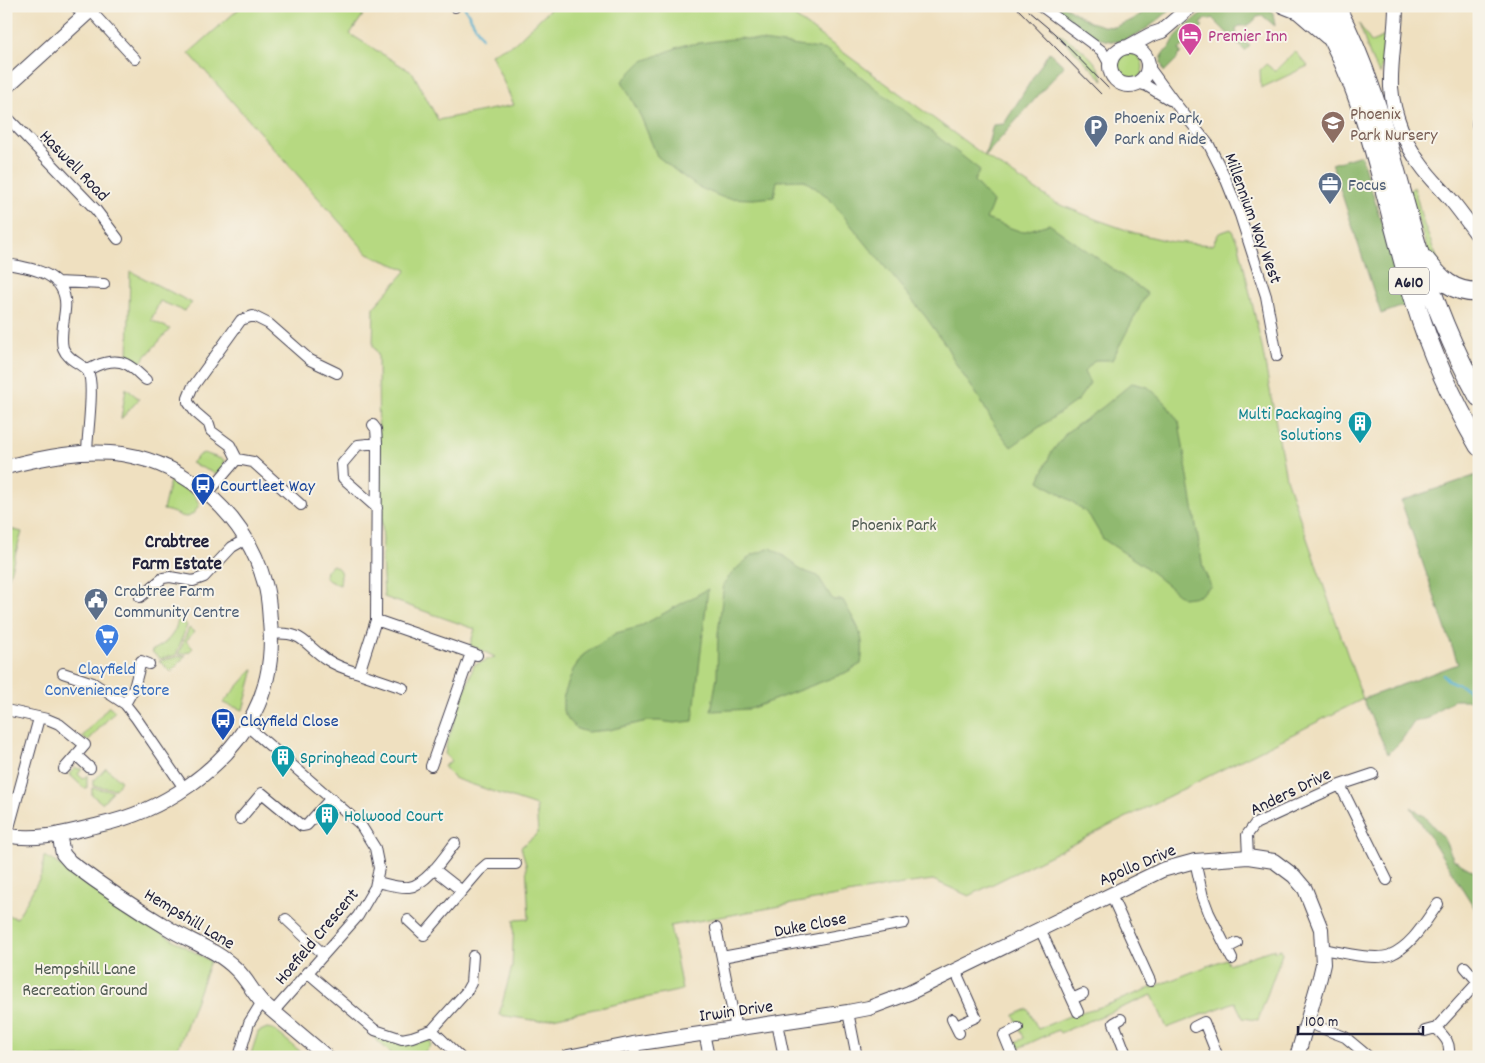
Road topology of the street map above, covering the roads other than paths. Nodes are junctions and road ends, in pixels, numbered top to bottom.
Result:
1 (1041, 6) edge
2 (1191, 6) edge
3 (1283, 6) edge
4 (1335, 6) edge
5 (1396, 6) edge
6 (1308, 8) edge
7 (86, 10) edge
8 (1162, 31) junction
9 (1128, 47) junction
10 (135, 60) dead end
11 (1147, 62) junction
12 (1110, 65) junction
13 (1138, 83) junction
14 (6, 87) edge
15 (1175, 104) junction
16 (1479, 113) edge
17 (6, 116) edge
18 (1479, 133) edge
19 (1479, 237) edge
20 (118, 239) dead end
21 (1418, 252) junction
22 (6, 264) edge
23 (56, 282) junction
24 (104, 284) dead end
25 (1458, 290) junction
26 (1479, 292) edge
27 (1439, 310) junction
28 (1277, 356) dead end
29 (87, 371) junction
30 (337, 373) dead end
31 (146, 380) dead end
32 (1479, 397) edge
33 (373, 425) dead end
34 (377, 443) junction
35 (1479, 446) edge
36 (87, 453) junction
37 (237, 459) junction
38 (6, 467) edge
39 (208, 493) junction
40 (301, 505) dead end
41 (377, 508) junction
42 (246, 539) junction
43 (140, 597) dead end
44 (376, 620) junction
45 (271, 634) junction
46 (149, 664) dead end
47 (63, 673) dead end
48 (359, 674) junction
49 (402, 688) dead end
50 (125, 704) junction
51 (6, 710) edge
52 (39, 718) junction
53 (246, 725) junction
54 (76, 755) junction
55 (436, 760) dead end
56 (90, 768) dead end
57 (64, 769) dead end
58 (1373, 774) dead end
59 (1340, 785) junction
60 (184, 788) junction
61 (331, 798) junction
62 (240, 819) dead end
63 (59, 834) junction
64 (7, 835) edge
65 (455, 843) dead end
66 (1248, 857) junction
67 (1195, 861) junction
68 (516, 864) dead end
69 (434, 869) junction
70 (1387, 880) dead end
71 (377, 882) junction
72 (462, 891) junction
73 (1111, 895) junction
74 (1438, 904) dead end
75 (286, 919) dead end
76 (408, 920) dead end
77 (904, 923) dead end
78 (716, 928) dead end
79 (1040, 929) junction
80 (1237, 943) dead end
81 (1227, 948) junction
82 (1323, 950) junction
83 (323, 954) junction
84 (473, 956) dead end
85 (722, 957) junction
86 (1232, 959) dead end
87 (1465, 967) dead end
88 (955, 970) junction
89 (308, 972) junction
90 (1150, 981) dead end
91 (909, 992) joint
92 (1083, 994) dead end
93 (1072, 999) junction
94 (262, 1002) junction
95 (273, 1012) junction
96 (848, 1012) junction
97 (1078, 1012) dead end
98 (1121, 1019) dead end
99 (1306, 1022) junction
100 (777, 1023) junction
101 (956, 1026) dead end
102 (1194, 1027) dead end
103 (1018, 1028) dead end
104 (1436, 1028) junction
105 (736, 1029) junction
106 (432, 1030) junction
107 (1425, 1032) dead end
108 (704, 1033) junction
109 (634, 1050) edge
110 (239, 1057) edge
111 (327, 1057) edge
112 (460, 1057) edge
113 (568, 1057) edge
114 (709, 1057) edge
115 (784, 1057) edge
116 (857, 1057) edge
117 (1013, 1057) edge
118 (1127, 1057) edge
119 (1218, 1057) edge
120 (1297, 1057) edge
121 (1369, 1057) edge
122 (1448, 1057) edge

1 - 12 street
2 - 8 street
3 - 6 street
4 - 21 highway, A610
5 - 19 street
6 - 35 highway, A610
7 - 10 street
7 - 14 street
8 - 9 street
8 - 11 street
9 - 11 street
9 - 12 street
11 - 13 street
11 - 15 street, Millennium Way West
12 - 13 street
13 - 15 street, Millennium Way West
15 - 28 street, Millennium Way West
16 - 18 street
17 - 20 street, Haswell Road
21 - 25 highway
21 - 27 highway, A610
22 - 23 street
23 - 24 street
23 - 29 street
25 - 26 highway
25 - 27 highway
27 - 32 highway, A610
29 - 31 street
29 - 36 street
30 - 37 street
33 - 34 street
34 - 41 street
34 - 41 street
36 - 38 street
36 - 39 street
37 - 39 street
37 - 40 street
39 - 42 street
41 - 44 street
42 - 43 street
42 - 45 street
44 - 48 street
44 - 55 street
45 - 48 street
45 - 53 street
46 - 50 street
47 - 50 street
48 - 49 street
50 - 60 street
51 - 52 street
52 - 54 street
52 - 64 street
53 - 60 street
53 - 61 street, Hoefield Crescent
54 - 56 street
54 - 57 street
58 - 59 street, Anders Drive
59 - 66 street, Anders Drive
59 - 70 street
60 - 63 street
61 - 62 street
61 - 71 street, Hoefield Crescent
63 - 64 street
63 - 94 street, Hempshill Lane
65 - 69 street
66 - 67 street, Apollo Drive
66 - 82 street, Apollo Drive
67 - 73 street, Apollo Drive
67 - 81 street
68 - 72 street
69 - 71 street
69 - 72 street
71 - 83 street, Hoefield Crescent
72 - 76 street
73 - 79 street, Apollo Drive
73 - 90 street
74 - 82 street
75 - 83 street
77 - 85 street, Duke Close
78 - 85 street
79 - 88 street, Apollo Drive
79 - 93 street
80 - 81 street
81 - 86 street
82 - 99 street, Apollo Drive
83 - 89 street, Hoefield Crescent
84 - 106 street
85 - 105 street
87 - 104 street
88 - 91 street, Apollo Drive
88 - 101 street
89 - 95 street, Hoefield Crescent
89 - 106 street
91 - 96 street, Irwin Drive
92 - 93 street
93 - 97 street
94 - 95 street, Hempshill Lane
94 - 110 street
95 - 111 street, Hempshill Lane
96 - 100 street, Irwin Drive
96 - 116 street
98 - 118 street
99 - 120 street, Apollo Drive
99 - 121 street
100 - 105 street, Irwin Drive
100 - 115 street
102 - 119 street
103 - 117 street
104 - 107 street
104 - 122 street
105 - 108 street, Irwin Drive
106 - 112 street
108 - 109 street, Irwin Drive
108 - 114 street
109 - 113 street, Irwin Drive

